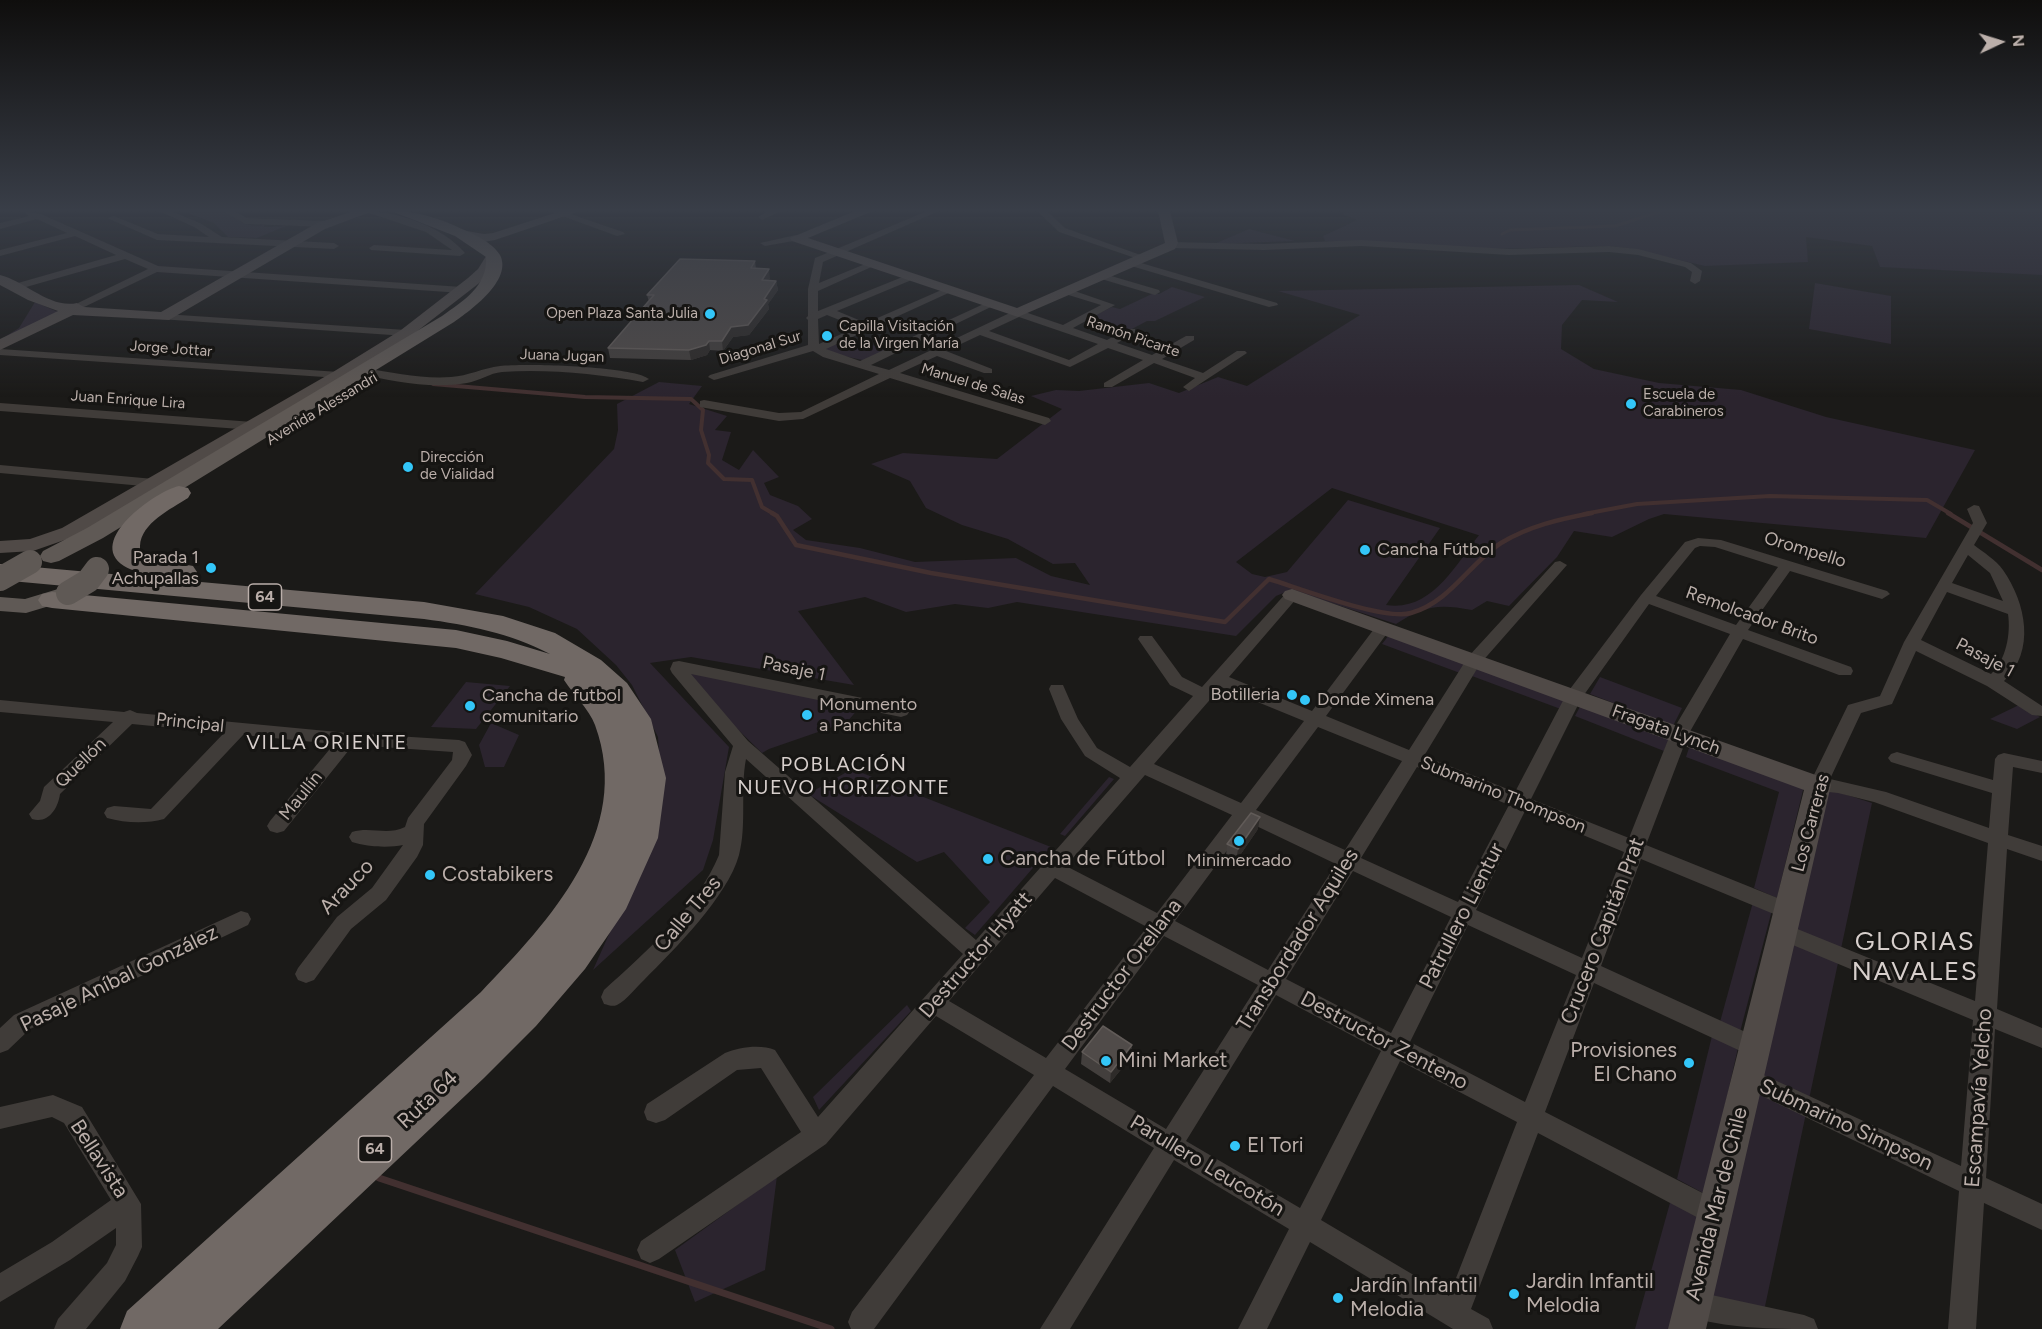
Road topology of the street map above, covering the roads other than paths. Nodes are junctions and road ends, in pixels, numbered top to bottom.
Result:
1 (3, 273) edge
2 (66, 273) edge
3 (148, 273) edge
4 (210, 273) edge
5 (239, 273) edge
6 (482, 273) edge
7 (493, 273) edge
8 (509, 273) edge
9 (815, 273) edge
10 (851, 273) edge
11 (899, 273) edge
12 (1108, 273) edge
13 (1176, 273) edge
14 (1697, 273) edge
15 (236, 275) junction
16 (1101, 276) junction
17 (910, 277) junction
18 (1695, 281) dead end
19 (16, 288) edge
20 (813, 289) junction
21 (462, 290) junction
22 (950, 290) junction
23 (1066, 291) junction
24 (1155, 292) dead end
25 (482, 300) junction
26 (447, 302) junction
27 (992, 304) junction
28 (1273, 305) dead end
29 (76, 307) junction
30 (827, 311) junction
31 (1017, 313) junction
32 (169, 314) junction
33 (812, 318) junction
34 (18, 321) dead end
35 (866, 327) junction
36 (1063, 328) junction
37 (410, 331) junction
38 (1131, 331) dead end
39 (979, 332) junction
40 (0, 337) edge
41 (1190, 338) dead end
42 (1107, 344) junction
43 (0, 345) edge
44 (815, 348) junction
45 (0, 352) edge
46 (937, 352) junction
47 (1240, 354) dead end
48 (1153, 359) junction
49 (861, 365) junction
50 (372, 369) junction
51 (988, 371) dead end
52 (892, 374) junction
53 (339, 375) junction
54 (714, 377) dead end
55 (1204, 377) junction
56 (643, 379) dead end
57 (1108, 385) dead end
58 (1189, 387) dead end
59 (704, 404) dead end
60 (0, 407) edge
61 (1045, 421) dead end
62 (253, 426) junction
63 (0, 469) edge
64 (154, 483) junction
65 (178, 493) junction
66 (1974, 509) dead end
67 (1716, 543) joint
68 (1967, 546) junction
69 (0, 547) edge
70 (0, 559) edge
71 (42, 559) junction
72 (96, 564) junction
73 (1560, 565) dead end
74 (1787, 565) junction
75 (0, 572) edge
76 (183, 572) junction
77 (0, 580) edge
78 (1943, 585) junction
79 (1882, 594) dead end
80 (1292, 595) joint
81 (60, 597) junction
82 (1646, 598) junction
83 (6, 607) edge
84 (2015, 611) junction
85 (1383, 628) junction
86 (528, 633) junction
87 (1739, 633) junction
88 (1146, 639) dead end
89 (1912, 642) junction
90 (1474, 661) junction
91 (565, 668) junction
92 (1845, 671) dead end
93 (1218, 679) junction
94 (1993, 682) junction
95 (1057, 689) dead end
96 (1204, 695) junction
97 (1573, 696) junction
98 (0, 706) edge
99 (901, 711) dead end
100 (2038, 711) dead end
101 (130, 716) junction
102 (1315, 718) junction
103 (239, 728) junction
104 (1679, 735) junction
105 (348, 739) junction
106 (452, 745) joint
107 (742, 746) junction
108 (1413, 758) junction
109 (1897, 758) dead end
110 (2042, 767) edge
111 (1137, 772) junction
112 (1818, 785) junction
113 (2002, 789) junction
114 (1520, 802) junction
115 (114, 813) dead end
116 (1244, 813) junction
117 (39, 814) dead end
118 (277, 826) dead end
119 (414, 831) junction
120 (359, 837) dead end
121 (1998, 837) junction
122 (1635, 849) junction
123 (2042, 854) edge
124 (1348, 861) junction
125 (1053, 868) junction
126 (1463, 914) junction
127 (241, 919) dead end
128 (1785, 922) junction
129 (1161, 924) junction
130 (978, 954) junction
131 (1588, 970) junction
132 (306, 974) dead end
133 (1272, 982) junction
134 (612, 997) dead end
135 (934, 1003) junction
136 (1985, 1015) junction
137 (2042, 1038) edge
138 (0, 1043) edge
139 (1395, 1047) junction
140 (1751, 1063) junction
141 (1049, 1072) junction
142 (656, 1112) dead end
143 (1531, 1117) junction
144 (0, 1118) edge
145 (818, 1136) junction
146 (1170, 1144) junction
147 (1973, 1185) junction
148 (128, 1204) junction
149 (1715, 1213) junction
150 (2042, 1217) edge
151 (1305, 1225) junction
152 (650, 1250) dead end
153 (0, 1288) edge
154 (1455, 1315) junction
155 (1690, 1317) edge
156 (862, 1322) dead end
157 (68, 1329) edge
158 (145, 1329) edge
159 (182, 1329) edge
160 (1054, 1329) edge
161 (1252, 1329) edge
162 (1479, 1329) edge
163 (1804, 1329) edge
164 (1962, 1329) edge

1 - 19 street
2 - 19 street
3 - 29 street
4 - 15 street
5 - 15 street
6 - 21 street, Avenida Alessandri
7 - 25 main road, Avenida Alessandri
8 - 25 main road, Avenida Alessandri
9 - 20 street, Diagonal Sur
10 - 20 street
11 - 17 street
12 - 16 street
13 - 28 street
14 - 18 street
15 - 21 street
15 - 32 street
16 - 23 street
16 - 24 street
17 - 22 street
17 - 30 street
19 - 29 street
20 - 33 street, Diagonal Sur
21 - 26 street, Avenida Alessandri
22 - 27 street
22 - 35 street
23 - 31 street
23 - 36 street
25 - 26 main road
25 - 50 main road, Avenida Alessandri
25 - 50 main road, Avenida Alessandri
26 - 37 street, Avenida Alessandri
27 - 31 street
27 - 49 street
29 - 32 street
29 - 43 street
30 - 33 street
30 - 35 street
31 - 36 street, Ramón Picarte
31 - 39 street
32 - 37 street
33 - 44 street, Diagonal Sur
34 - 40 street
35 - 44 street
36 - 42 street, Ramón Picarte
37 - 50 street, Avenida Alessandri
38 - 42 street
39 - 42 street
39 - 46 street
41 - 48 street
42 - 48 street, Ramón Picarte
44 - 49 street, Diagonal Sur
44 - 54 street, Diagonal Sur
45 - 53 street, Jorge Jottar
46 - 51 street
46 - 52 street
47 - 55 street
48 - 55 street, Ramón Picarte
48 - 57 street
49 - 52 street, Diagonal Sur
50 - 53 street, Avenida Alessandri
50 - 56 street, Juana Jugan
50 - 65 main road, Avenida Alessandri
50 - 71 main road, Avenida Alessandri
52 - 59 street
52 - 61 street, Manuel de Salas
53 - 62 street, Avenida Alessandri
55 - 58 street
60 - 62 street, Juan Enrique Lira
62 - 64 street, Avenida Alessandri
63 - 64 street
64 - 69 street, Avenida Alessandri
65 - 72 main road, Avenida Alessandri
65 - 76 highway
66 - 68 street, Los Carreras
67 - 74 street, Orompello
67 - 82 street, Patrullero Lientur
68 - 78 street, Los Carreras
68 - 84 street
70 - 71 highway
71 - 72 main road
71 - 77 main road, Avenida Alessandri, bridge
72 - 76 highway
72 - 81 main road, Avenida Alessandri, bridge
73 - 90 street, Transbordador Aquiles
74 - 79 street, Orompello
74 - 87 street, Crucero Capitán Prat
75 - 86 highway, 64
76 - 86 highway
77 - 91 highway, 64
78 - 84 street
78 - 89 street, Los Carreras
80 - 85 street, Fragata Lynch
80 - 93 street, Destructor Hyatt
81 - 83 main road
81 - 91 highway
82 - 87 street, Remolcador Brito
82 - 97 street, Patrullero Lientur
84 - 94 street
85 - 90 street, Fragata Lynch
85 - 102 street, Destructor Orellana
86 - 159 highway, Ruta 64 / 64
87 - 92 street, Remolcador Brito
87 - 104 street, Crucero Capitán Prat
88 - 96 street
89 - 94 street, Pasaje 1
89 - 112 street, Los Carreras
90 - 97 street, Fragata Lynch
90 - 108 street, Transbordador Aquiles
91 - 158 highway, Ruta 64 / 64
93 - 96 street, Destructor Hyatt
93 - 102 street, Submarino Thompson
94 - 100 street, Pasaje 1
95 - 111 street, Submarino Simpson
96 - 111 street, Destructor Hyatt
97 - 104 street, Fragata Lynch
97 - 114 street, Patrullero Lientur
98 - 101 street, Principal
99 - 107 street, Pasaje 1
101 - 103 street, Principal
101 - 117 street, Quellón
102 - 108 street, Submarino Thompson
102 - 116 street, Destructor Orellana
103 - 105 street, Principal
103 - 115 street
104 - 112 street, Fragata Lynch
104 - 122 street, Crucero Capitán Prat
105 - 106 street, Principal
105 - 118 street, Maullín
106 - 119 street, Arauco
107 - 130 street
107 - 134 street, Calle Tres
108 - 114 street, Submarino Thompson
108 - 124 street, Transbordador Aquiles
109 - 113 street
110 - 113 street, Escampavía Yelcho
111 - 116 street, Submarino Simpson
111 - 125 street, Destructor Hyatt
112 - 121 street, Fragata Lynch
112 - 128 street, Los Carreras
113 - 121 street, Escampavía Yelcho
114 - 122 street, Submarino Thompson
114 - 126 street, Patrullero Lientur
116 - 124 street, Submarino Simpson
116 - 129 street, Destructor Orellana
119 - 120 street
119 - 132 street, Arauco
121 - 123 street, Fragata Lynch
121 - 136 street, Escampavía Yelcho
122 - 128 street, Submarino Thompson
122 - 131 street, Crucero Capitán Prat
124 - 126 street, Submarino Simpson
124 - 133 street, Transbordador Aquiles
125 - 129 street, Destructor Zenteno
125 - 130 street, Destructor Hyatt
126 - 131 street, Submarino Simpson
126 - 139 street, Patrullero Lientur
127 - 138 street, Pasaje Aníbal González
128 - 136 street, Submarino Thompson
128 - 140 street, Los Carreras
129 - 133 street, Destructor Zenteno
129 - 141 street, Destructor Orellana
130 - 135 street, Destructor Hyatt
131 - 140 street, Submarino Simpson
131 - 143 street, Crucero Capitán Prat
133 - 139 street, Destructor Zenteno
133 - 146 street, Transbordador Aquiles
135 - 141 street, Parullero Leucotón
135 - 145 street, Destructor Hyatt
136 - 137 street, Submarino Thompson
136 - 147 street, Escampavía Yelcho
139 - 143 street, Destructor Zenteno
139 - 151 street, Patrullero Lientur
140 - 147 street, Submarino Simpson
140 - 149 street, Avenida Mar de Chile
141 - 146 street, Parullero Leucotón
141 - 156 street, Destructor Orellana
142 - 145 street
143 - 149 street, Destructor Zenteno
143 - 154 street, Crucero Capitán Prat
144 - 148 street, Bellavista
145 - 152 street, Destructor Hyatt
146 - 151 street, Parullero Leucotón
146 - 160 street, Transbordador Aquiles
147 - 150 street, Submarino Simpson
147 - 164 street, Escampavía Yelcho
148 - 153 street
148 - 157 street, Bellavista
149 - 155 street, Avenida Mar de Chile
151 - 154 street, Parullero Leucotón
151 - 161 street, Patrullero Lientur
154 - 162 street, Parullero Leucotón
155 - 163 street

